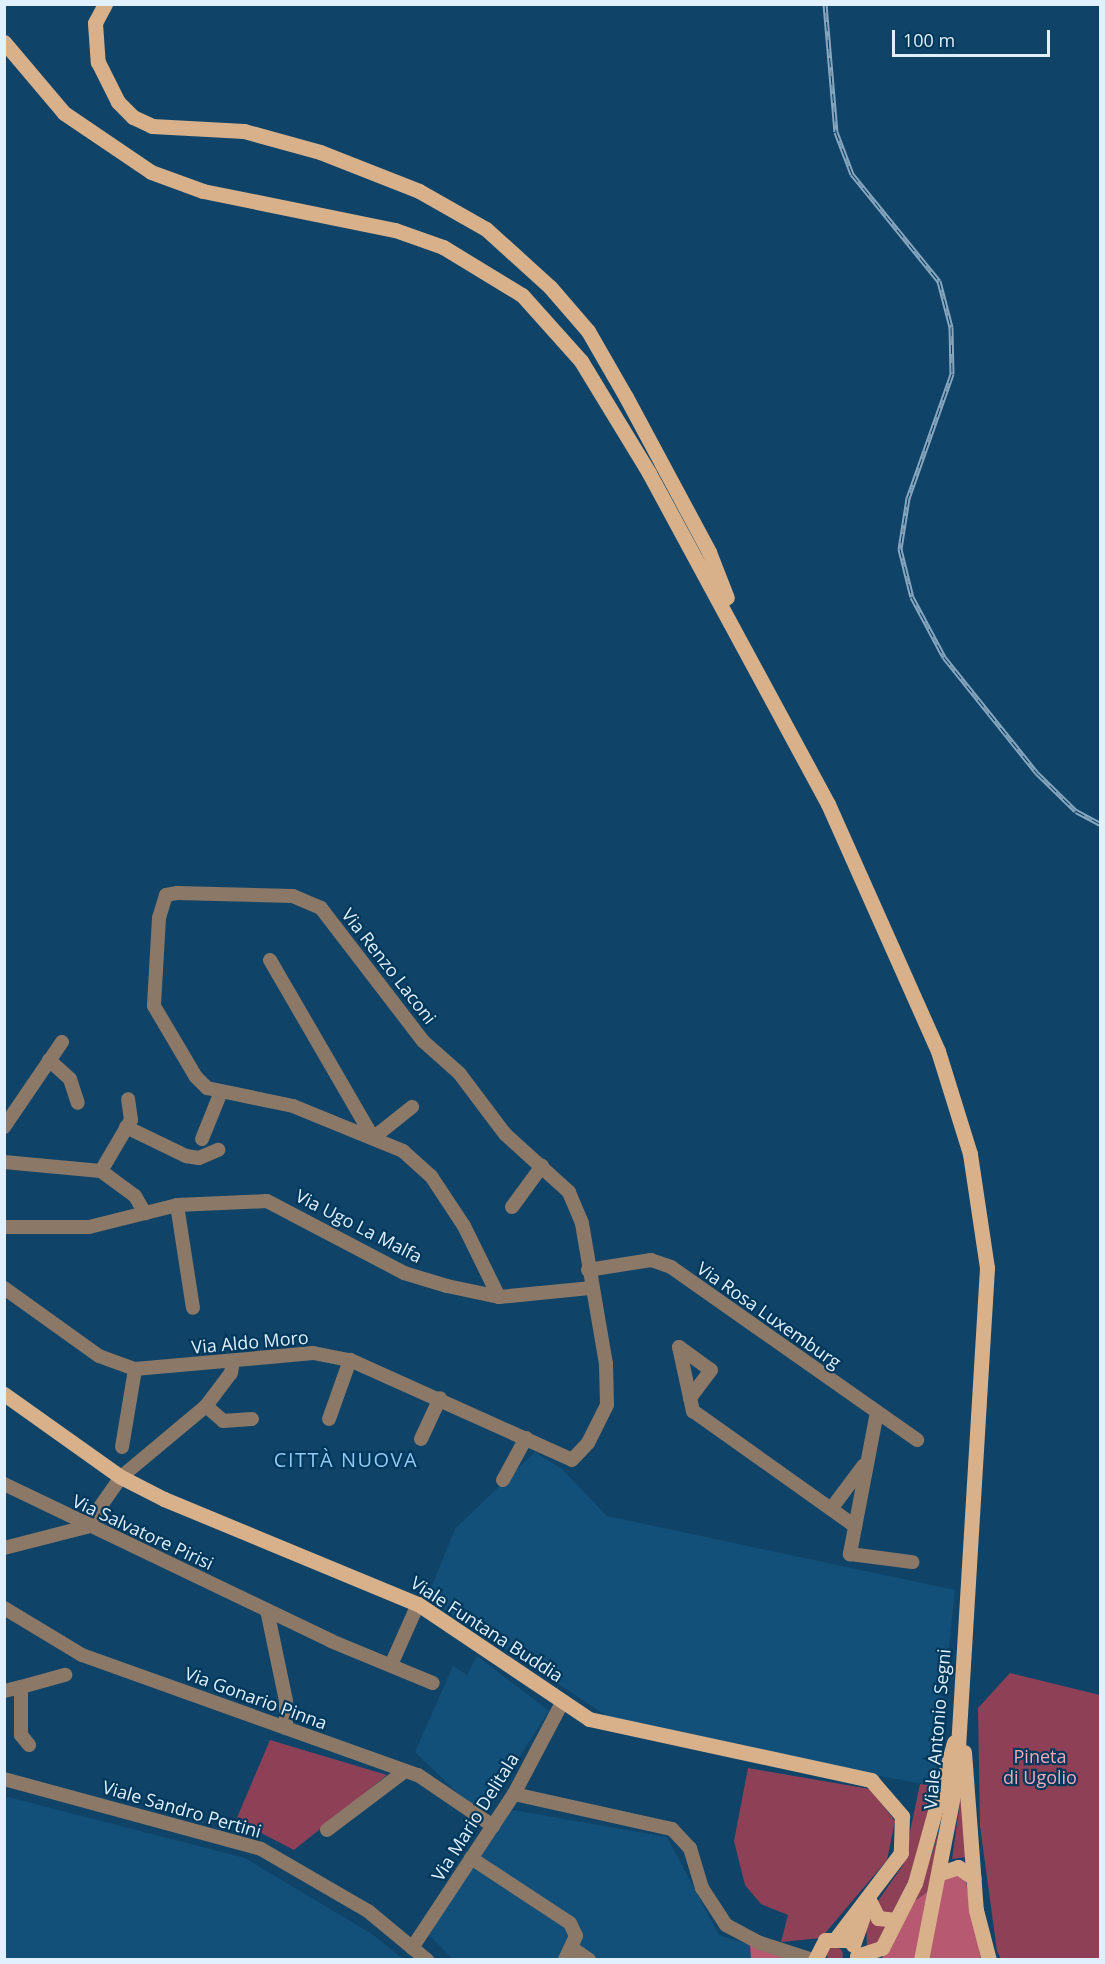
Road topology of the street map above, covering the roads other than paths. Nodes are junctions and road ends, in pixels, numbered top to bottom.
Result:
1 (105, 4) edge
2 (4, 42) edge
3 (748, 651) junction
4 (270, 960) dead end
5 (62, 1042) dead end
6 (49, 1060) junction
7 (221, 1092) junction
8 (128, 1099) dead end
9 (354, 1101) junction
10 (78, 1103) dead end
11 (412, 1107) dead end
12 (4, 1127) edge
13 (126, 1127) junction
14 (343, 1128) junction
15 (373, 1138) junction
16 (202, 1139) dead end
17 (218, 1149) dead end
18 (4, 1161) edge
19 (542, 1166) junction
20 (101, 1171) junction
21 (177, 1205) junction
22 (512, 1207) dead end
23 (145, 1213) junction
24 (4, 1227) edge
25 (588, 1270) junction
26 (4, 1288) edge
27 (590, 1288) junction
28 (499, 1297) junction
29 (193, 1308) dead end
30 (350, 1359) junction
31 (233, 1361) junction
32 (135, 1369) junction
33 (4, 1394) edge
34 (440, 1398) junction
35 (690, 1398) junction
36 (206, 1406) junction
37 (877, 1412) junction
38 (252, 1419) dead end
39 (329, 1419) dead end
40 (526, 1438) junction
41 (421, 1439) dead end
42 (917, 1440) dead end
43 (122, 1448) dead end
44 (867, 1462) junction
45 (121, 1477) junction
46 (503, 1480) dead end
47 (4, 1484) edge
48 (831, 1509) junction
49 (855, 1526) junction
50 (86, 1527) junction
51 (4, 1548) edge
52 (912, 1562) dead end
53 (418, 1604) junction
54 (4, 1608) edge
55 (267, 1610) junction
56 (391, 1665) junction
57 (64, 1675) dead end
58 (433, 1683) dead end
59 (21, 1687) junction
60 (4, 1692) edge
61 (563, 1701) junction
62 (286, 1728) junction
63 (960, 1732) junction
64 (29, 1745) dead end
65 (405, 1770) junction
66 (4, 1779) edge
67 (514, 1794) junction
68 (493, 1826) junction
69 (327, 1830) dead end
70 (471, 1858) junction
71 (940, 1873) junction
72 (885, 1877) junction
73 (974, 1878) junction
74 (870, 1902) junction
75 (896, 1920) junction
76 (837, 1937) junction
77 (821, 1944) junction
78 (412, 1948) junction
79 (781, 1948) junction
80 (568, 1954) edge
81 (856, 1954) edge
82 (427, 1959) edge
83 (589, 1959) edge
84 (814, 1959) edge
85 (921, 1959) edge
86 (989, 1959) edge

1 - 3 main road
2 - 3 main road
3 - 63 main road, Viale Antonio Segni
4 - 9 street
5 - 6 street
6 - 10 street
6 - 12 street
7 - 14 street, Via Renzo Laconi
7 - 16 street
7 - 19 street, Via Renzo Laconi
8 - 13 street
9 - 14 street
9 - 15 street
11 - 15 street
13 - 17 street
13 - 20 street
14 - 15 street, Via Renzo Laconi
15 - 28 street, Via Renzo Laconi
18 - 20 street
19 - 22 street
19 - 25 street
20 - 23 street
21 - 23 street, Via Ugo La Malfa
21 - 28 street, Via Ugo La Malfa
21 - 29 street
23 - 24 street, Via Ugo La Malfa
25 - 27 street
25 - 37 street, Via Rosa Luxemburg
26 - 32 street, Via Aldo Moro
27 - 28 street, Via Ugo La Malfa
27 - 40 street, Via Aldo Moro
30 - 31 street, Via Aldo Moro
30 - 34 street, Via Aldo Moro
30 - 39 street
31 - 32 street, Via Aldo Moro
31 - 36 street
32 - 43 street
33 - 45 main road, Viale Funtana Buddia
34 - 40 street, Via Aldo Moro
34 - 41 street
35 - 35 street
35 - 48 street
36 - 38 street
36 - 45 street
37 - 42 street, Via Rosa Luxemburg
37 - 44 street
40 - 46 street
44 - 48 street
44 - 49 street
45 - 50 street
45 - 53 main road, Viale Funtana Buddia
47 - 50 street, Via Salvatore Pirisi
48 - 49 street
49 - 52 street
50 - 51 street
50 - 55 street, Via Salvatore Pirisi
53 - 56 street
53 - 61 main road, Viale Funtana Buddia
54 - 62 street, Via Gonario Pinna
55 - 56 street, Via Salvatore Pirisi
55 - 62 street
56 - 58 street, Via Salvatore Pirisi
57 - 59 street
59 - 60 street
59 - 64 street
61 - 67 street, Via Mario Delitala
61 - 72 main road, Viale Funtana Buddia
62 - 65 street, Via Gonario Pinna
63 - 71 main road, Viale Antonio Segni
63 - 73 main road
63 - 75 main road
65 - 68 street, Via Gonario Pinna
65 - 69 street
66 - 78 street, Viale Sandro Pertini
67 - 68 street, Via Mario Delitala
67 - 79 street
68 - 70 street, Via Mario Delitala
70 - 78 street, Via Mario Delitala
70 - 80 street
71 - 73 main road
71 - 85 main road, Viale Antonio Segni
72 - 74 main road, Viale Funtana Buddia
72 - 76 main road, Viale Funtana Buddia
73 - 86 main road
74 - 75 main road
74 - 81 main road, Viale Funtana Buddia
75 - 81 main road
76 - 77 main road
76 - 81 main road
77 - 79 street
77 - 84 main road
78 - 82 street, Viale Sandro Pertini
79 - 84 street
80 - 83 street

